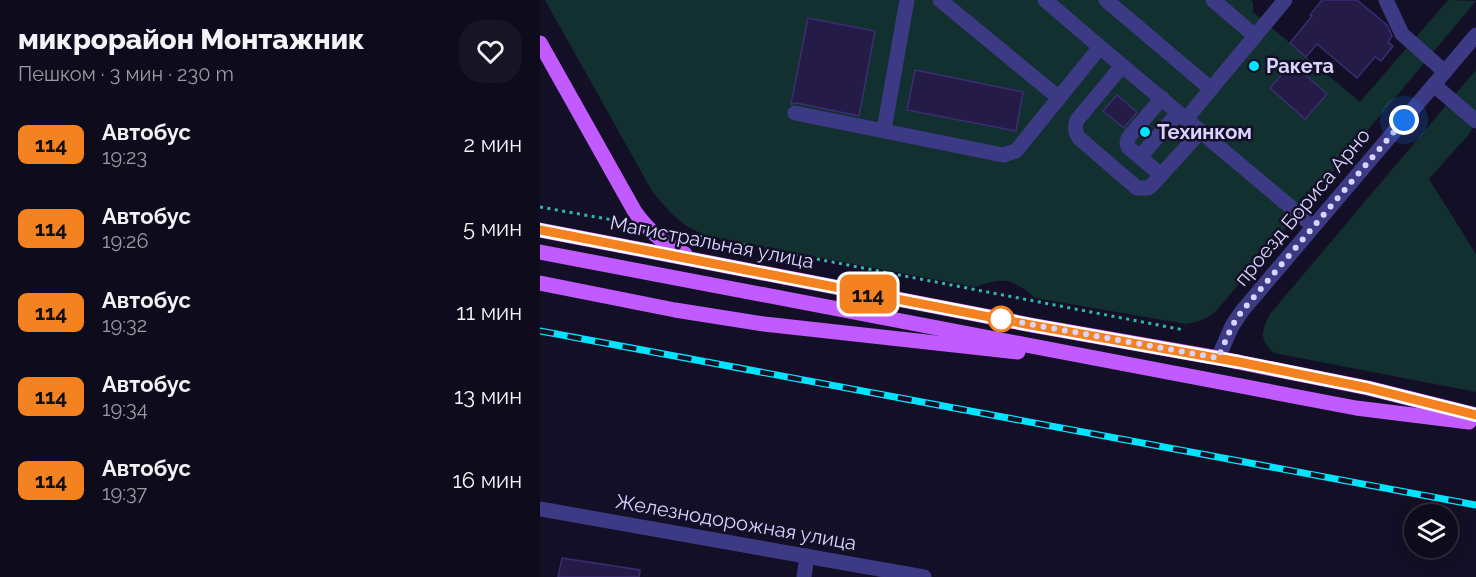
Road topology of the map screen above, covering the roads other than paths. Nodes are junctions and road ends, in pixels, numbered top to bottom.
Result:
1 (907, 0) edge
2 (940, 0) edge
3 (1046, 0) edge
4 (1106, 0) edge
5 (1213, 0) edge
6 (1285, 0) edge
7 (1386, 0) edge
8 (1476, 35) edge
9 (1256, 36) junction
10 (540, 43) edge
11 (1100, 47) junction
12 (1122, 66) junction
13 (1445, 72) junction
14 (1434, 85) junction
15 (1211, 89) junction
16 (1059, 98) junction
17 (1162, 98) junction
18 (795, 112) dead end
19 (1182, 116) junction
20 (1476, 121) edge
21 (884, 130) junction
22 (1201, 131) junction
23 (1140, 157) junction
24 (1161, 175) junction
25 (1313, 226) junction
26 (540, 230) edge
27 (540, 252) edge
28 (705, 262) junction
29 (540, 283) edge
30 (1218, 358) junction
31 (1123, 363) junction
32 (1476, 415) edge
33 (1476, 423) edge
34 (540, 509) edge
35 (807, 556) junction
36 (804, 577) edge
37 (924, 577) edge

1 - 21 street
2 - 16 street
3 - 11 street
4 - 15 street
5 - 9 street
6 - 9 street
7 - 13 street
8 - 13 street, проезд Бориса Арно
9 - 15 street
10 - 28 main road
11 - 12 street
11 - 16 street
12 - 17 street
12 - 24 street
13 - 14 street, проезд Бориса Арно
14 - 20 street
14 - 25 street, проезд Бориса Арно
15 - 19 street
16 - 21 street
17 - 19 street
17 - 23 street
18 - 21 street
19 - 22 street
19 - 23 street
22 - 24 street
22 - 25 street
23 - 24 street
25 - 30 street, проезд Бориса Арно
26 - 28 main road, Магистральная улица
27 - 31 main road
28 - 30 main road, Магистральная улица
29 - 31 main road
30 - 32 main road, Магистральная улица
31 - 33 main road
34 - 35 street, Железнодорожная улица
35 - 36 street
35 - 37 street, Железнодорожная улица

